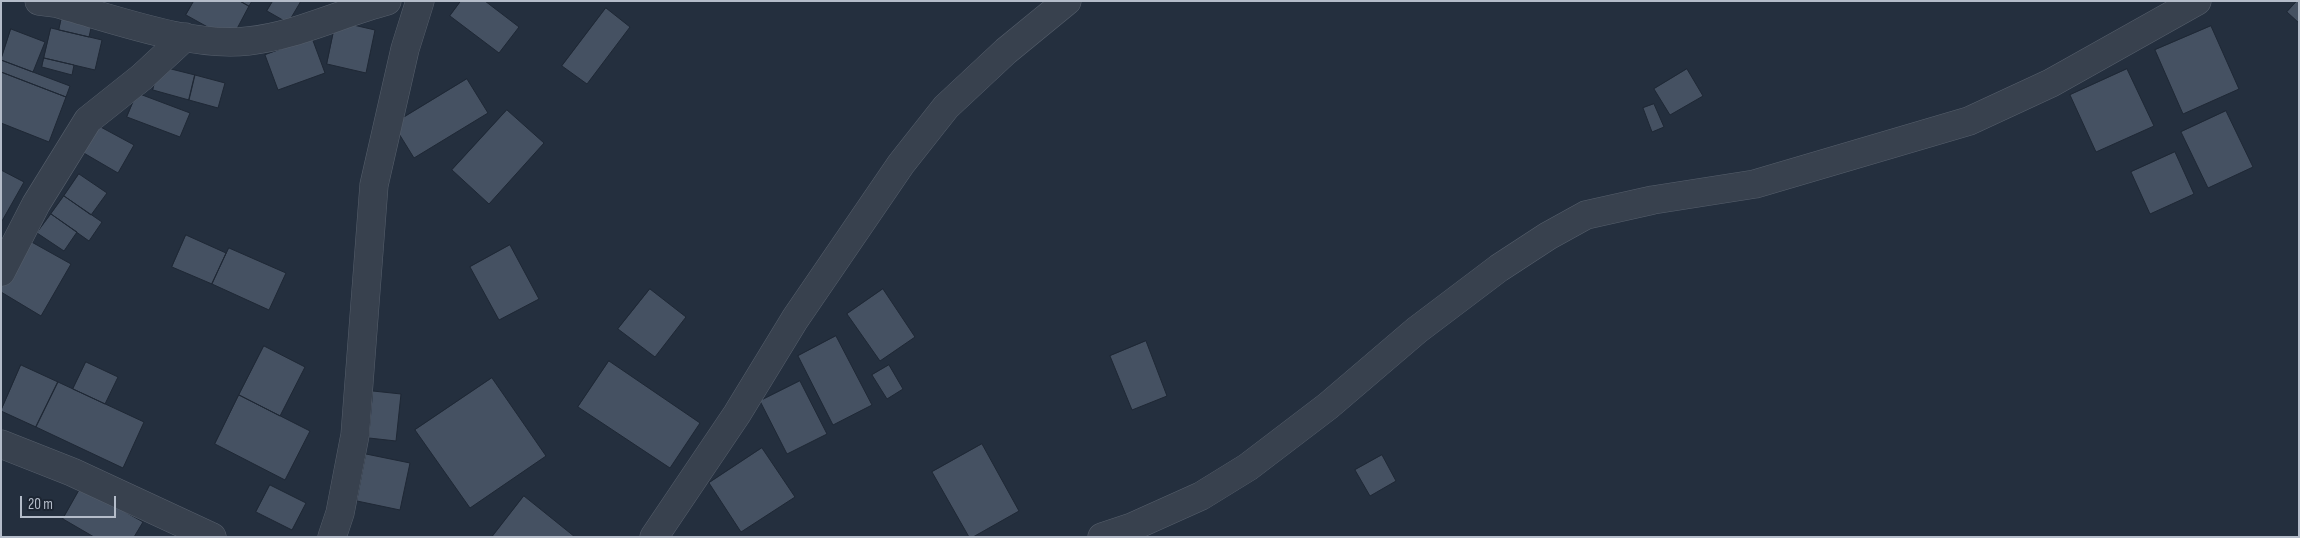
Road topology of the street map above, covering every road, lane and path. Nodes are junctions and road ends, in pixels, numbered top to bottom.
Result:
1 (39, 1) edge
2 (387, 1) edge
3 (420, 1) edge
4 (1067, 1) edge
5 (2198, 1) edge
6 (185, 37) junction
7 (1, 272) edge
8 (1, 444) edge
9 (212, 537) edge
10 (332, 537) edge
11 (654, 537) edge
12 (1102, 537) edge

1 - 6 street
2 - 6 street
3 - 10 street
4 - 11 street
5 - 12 street
6 - 7 street
8 - 9 street

